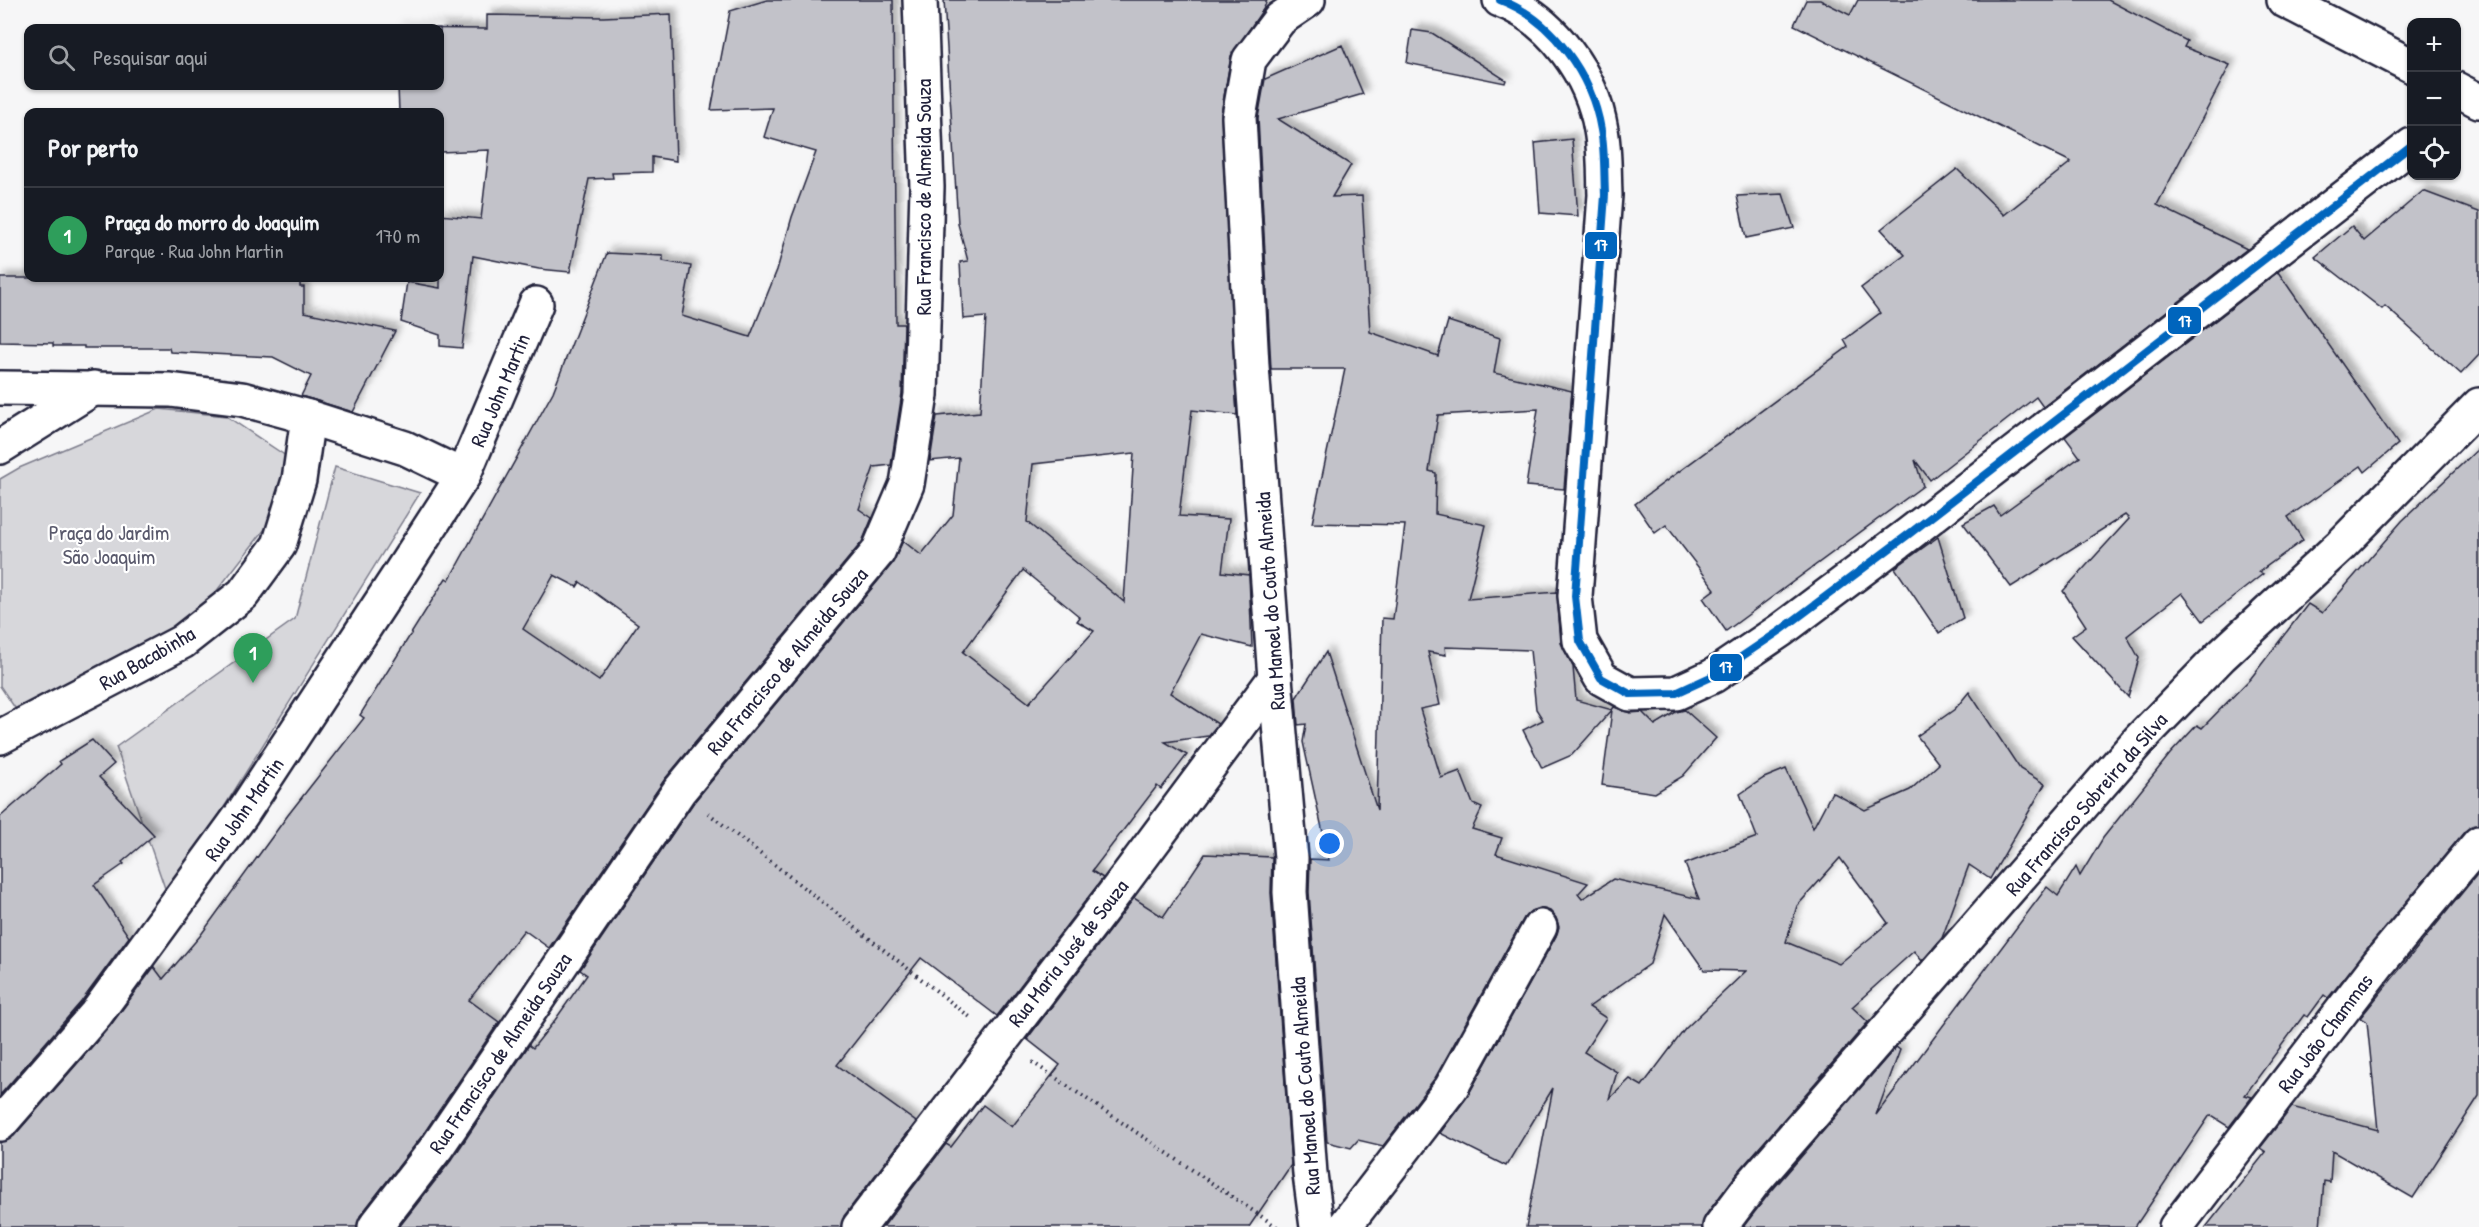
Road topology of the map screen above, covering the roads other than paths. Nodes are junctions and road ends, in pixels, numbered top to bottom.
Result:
1 (920, 0) edge
2 (1308, 0) edge
3 (1500, 0) edge
4 (2284, 0) edge
5 (2407, 63) edge
6 (2407, 149) edge
7 (536, 304) dead end
8 (0, 388) edge
9 (94, 388) junction
10 (2479, 405) edge
11 (308, 417) junction
12 (0, 447) edge
13 (463, 476) junction
14 (1275, 678) junction
15 (0, 737) edge
16 (2479, 843) edge
17 (1540, 927) dead end
18 (0, 1124) edge
19 (375, 1227) edge
20 (859, 1227) edge
21 (1317, 1227) edge
22 (1344, 1227) edge
23 (1720, 1227) edge
24 (2176, 1227) edge

1 - 19 street, Rua Francisco de Almeida Souza
2 - 14 street, Rua Manoel do Couto Almeida
3 - 6 street
4 - 5 street
7 - 13 street, Rua John Martin
8 - 9 street
9 - 11 street
9 - 12 street
10 - 23 street, Rua Francisco Sobreira da Silva
11 - 13 street, Rua John Martin
11 - 15 street, Rua Bacabinha
13 - 18 street, Rua John Martin
14 - 20 street, Rua Maria José de Souza
14 - 21 street, Rua Manoel do Couto Almeida
16 - 24 street, Rua João Chammas
17 - 22 street

